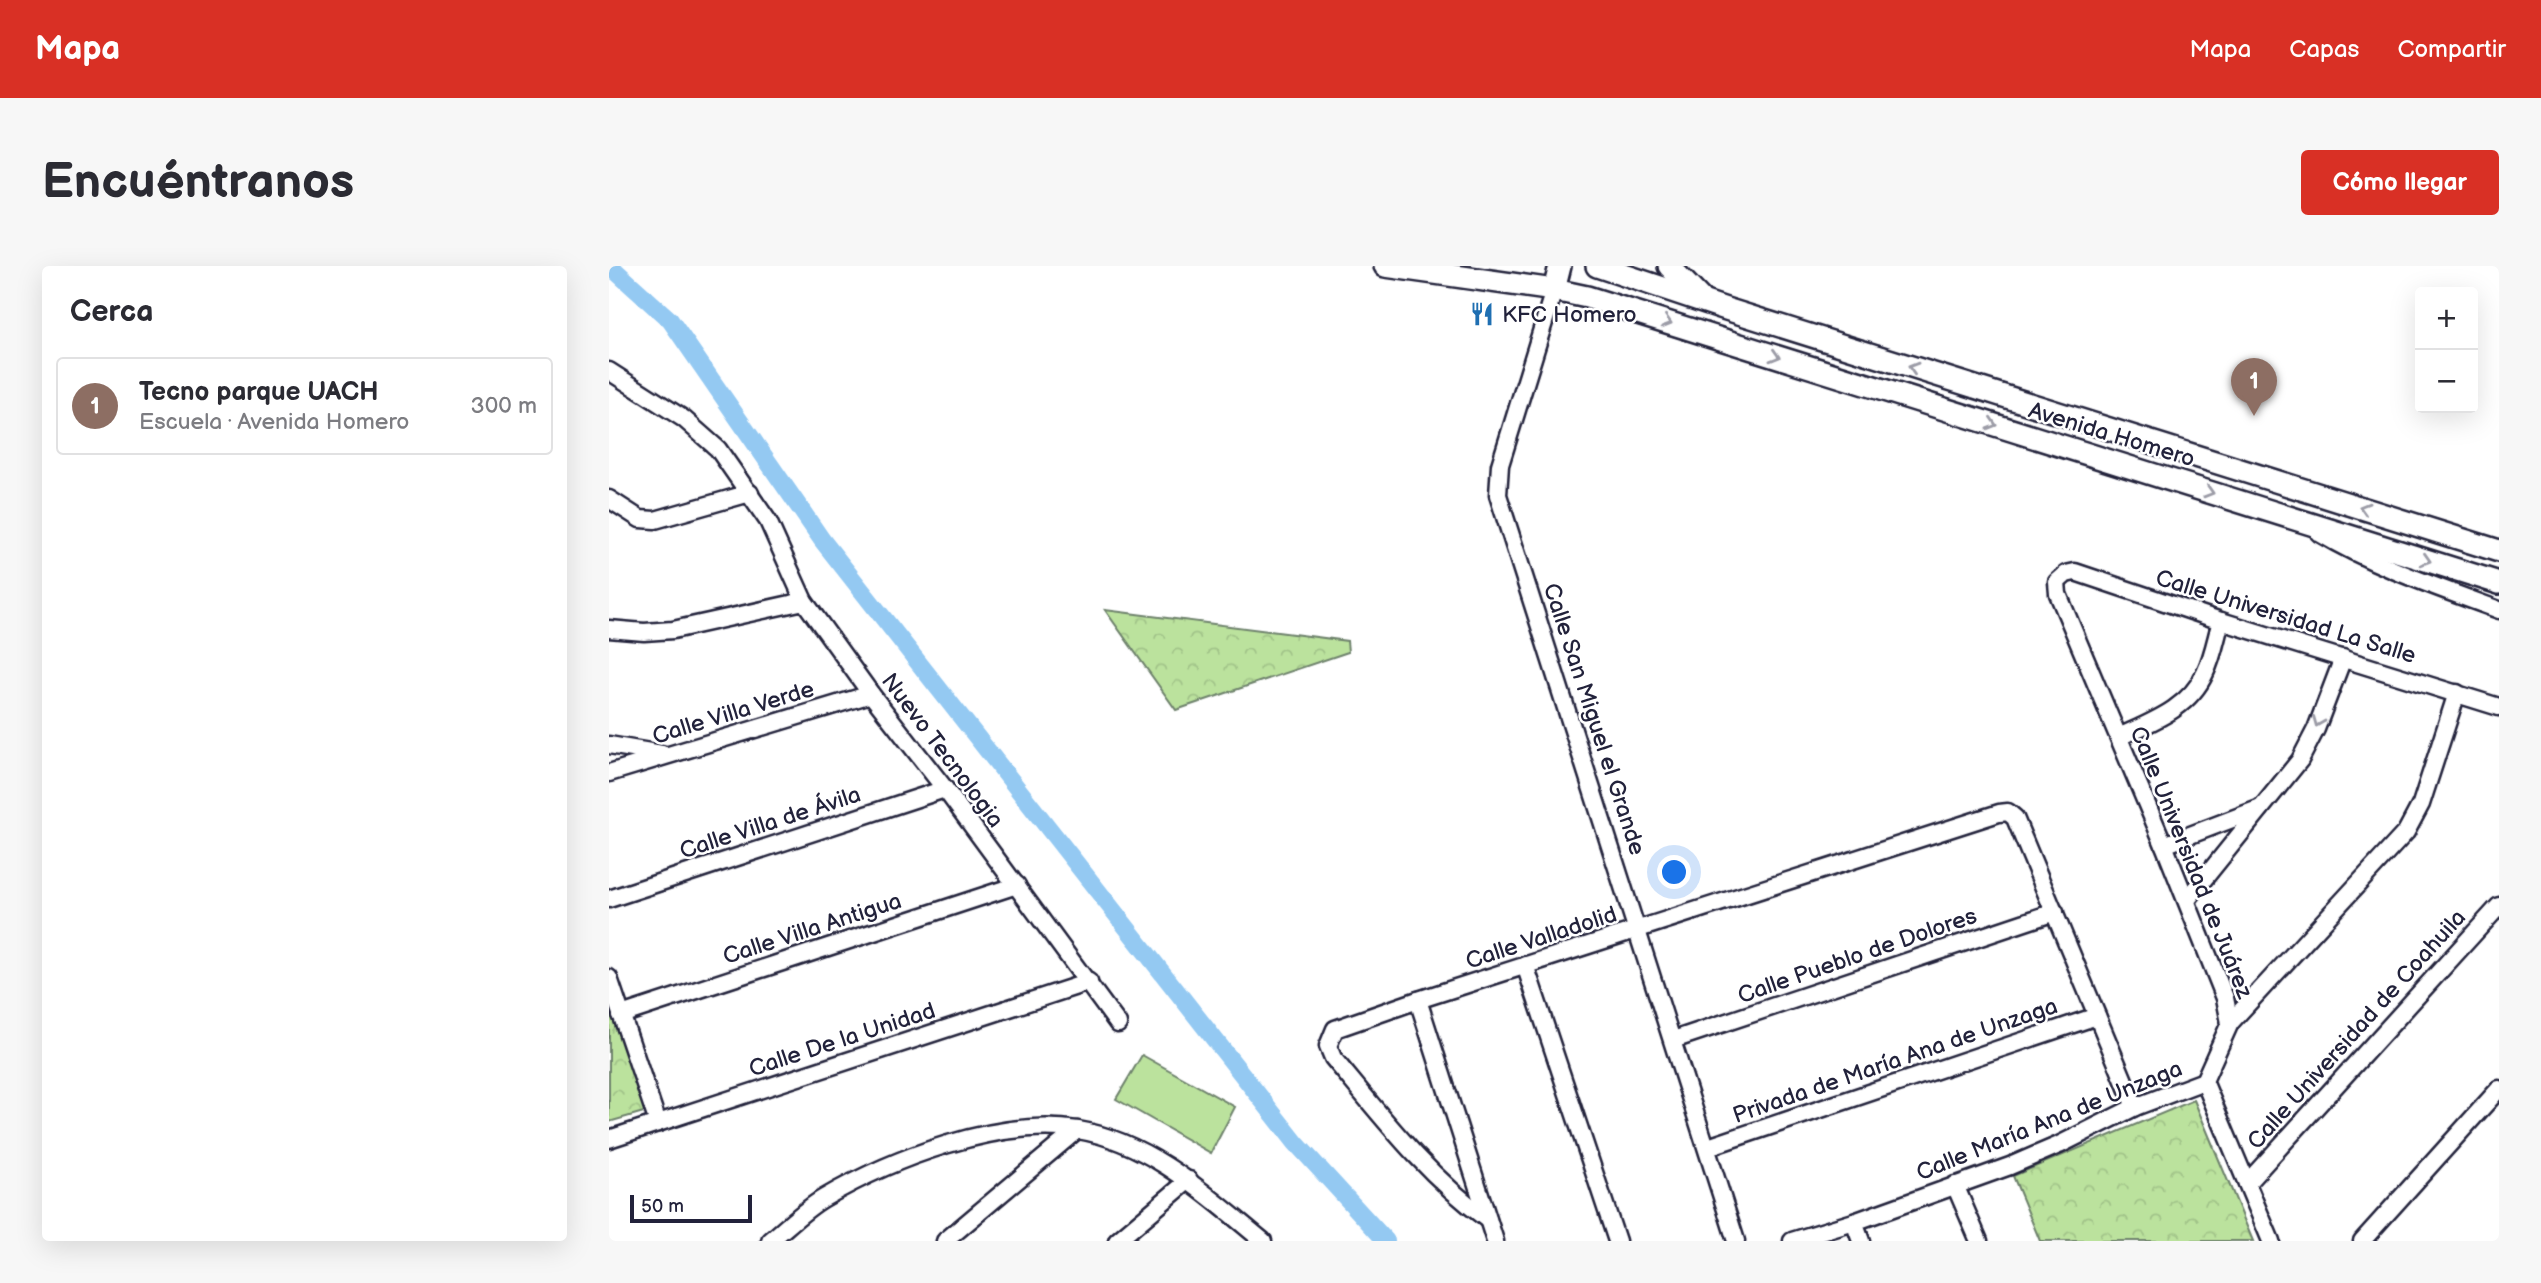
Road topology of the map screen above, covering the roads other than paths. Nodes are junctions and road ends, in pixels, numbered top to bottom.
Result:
1 (1385, 266) edge
2 (1560, 266) edge
3 (1595, 266) edge
4 (1669, 266) edge
5 (1554, 290) junction
6 (1587, 297) junction
7 (1704, 302) junction
8 (609, 371) edge
9 (750, 492) junction
10 (609, 499) edge
11 (2299, 521) junction
12 (2499, 551) edge
13 (2061, 577) joint
14 (2499, 583) edge
15 (804, 601) junction
16 (2499, 610) edge
17 (2221, 621) junction
18 (609, 629) edge
19 (2343, 658) junction
20 (2457, 693) junction
21 (870, 694) junction
22 (2499, 707) edge
23 (2119, 737) junction
24 (609, 745) edge
25 (668, 755) junction
26 (609, 773) edge
27 (945, 789) junction
28 (2263, 807) junction
29 (2164, 845) junction
30 (1017, 885) junction
31 (609, 899) edge
32 (2186, 900) junction
33 (2499, 906) edge
34 (2055, 912) junction
35 (1639, 930) junction
36 (1525, 965) junction
37 (609, 978) edge
38 (1089, 982) junction
39 (1418, 1000) junction
40 (621, 1015) junction
41 (2097, 1016) junction
42 (2230, 1023) junction
43 (1118, 1024) dead end
44 (1673, 1041) junction
45 (2204, 1081) junction
46 (2499, 1089) edge
47 (2135, 1107) junction
48 (658, 1124) junction
49 (1077, 1130) junction
50 (609, 1139) edge
51 (1707, 1147) junction
52 (1189, 1180) junction
53 (2247, 1183) junction
54 (1955, 1185) junction
55 (1488, 1220) junction
56 (1854, 1222) junction
57 (770, 1241) edge
58 (945, 1241) edge
59 (1117, 1241) edge
60 (1263, 1241) edge
61 (1495, 1241) edge
62 (1617, 1241) edge
63 (1736, 1241) edge
64 (1792, 1241) edge
65 (1861, 1241) edge
66 (1979, 1241) edge
67 (2271, 1241) edge
68 (2362, 1241) edge

1 - 5 main road
2 - 5 main road
3 - 6 main road
3 - 7 main road, Avenida Homero
4 - 7 main road
5 - 6 main road, Avenida Homero
5 - 35 street, Calle San Miguel el Grande
6 -> 11 main road, Avenida Homero
12 -> 7 main road, Avenida Homero
8 - 9 street, Nuevo Tecnologia
9 - 10 street
9 - 15 street, Nuevo Tecnologia
11 -> 14 main road, Avenida Homero
11 - 16 street
13 - 17 street, Calle Universidad La Salle
13 - 23 street, Calle Universidad de Juárez
15 - 18 street
15 - 21 street, Nuevo Tecnologia
17 - 19 street, Calle Universidad La Salle
17 - 23 street
19 - 20 street, Calle Universidad La Salle
19 -> 28 street
20 - 22 street, Calle Universidad La Salle
20 - 42 street
21 - 25 street, Calle Villa Verde
21 - 27 street, Nuevo Tecnologia
23 - 29 street, Calle Universidad de Juárez
24 - 25 street
25 - 26 street, Calle Villa Verde
27 - 30 street, Nuevo Tecnologia
27 - 31 street, Calle Villa de Ávila
28 - 29 street
28 - 32 street
29 - 32 street, Calle Universidad de Juárez
30 - 38 street, Nuevo Tecnologia
30 - 40 street, Calle Villa Antigua
32 - 42 street, Calle Universidad de Juárez
33 - 53 street, Calle Universidad de Coahuila
34 - 35 street, Calle Valladolid
34 - 41 street
34 - 44 street, Calle Pueblo de Dolores
35 - 36 street, Calle Valladolid
35 - 44 street, Calle San Miguel el Grande
36 - 39 street, Calle Valladolid
36 - 62 street
37 - 40 street
38 - 43 street, Nuevo Tecnologia
38 - 48 street, Calle De la Unidad
39 - 55 street
39 - 55 street, Calle Valladolid
40 - 48 street
41 - 47 street
41 - 51 street, Privada de María Ana de Unzaga
42 - 45 street, Calle Universidad de Juárez
44 - 51 street, Calle San Miguel el Grande
45 - 47 street, Calle María Ana de Unzaga
45 - 53 street
46 - 68 street
47 - 54 street, Calle María Ana de Unzaga
48 - 50 street, Calle De la Unidad
49 - 52 street
49 - 57 street
49 - 58 street
51 - 63 street, Calle San Miguel el Grande
52 - 59 street
52 - 60 street
53 - 67 street
54 - 56 street, Calle María Ana de Unzaga
54 - 66 street
55 - 61 street
56 - 64 street, Calle María Ana de Unzaga
56 - 65 street

